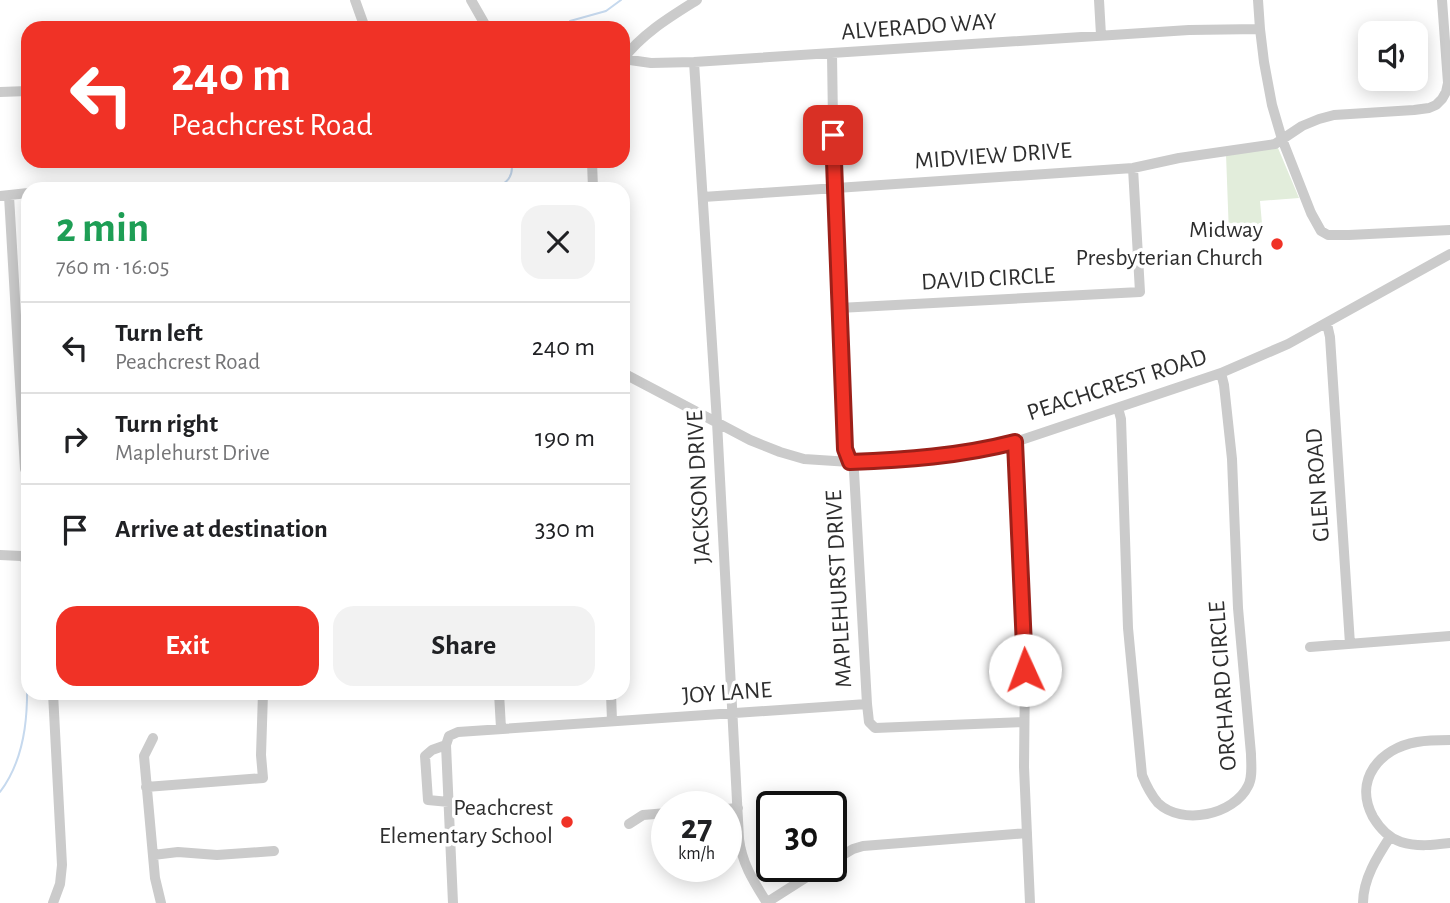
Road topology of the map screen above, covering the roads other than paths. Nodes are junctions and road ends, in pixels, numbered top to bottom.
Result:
1 (355, 0) edge
2 (471, 0) edge
3 (697, 0) edge
4 (1099, 0) edge
5 (1258, 0) edge
6 (1442, 0) edge
7 (362, 21) edge
8 (483, 21) edge
9 (1259, 29) junction
10 (1101, 36) junction
11 (630, 50) edge
12 (832, 54) junction
13 (630, 60) edge
14 (694, 62) junction
15 (21, 90) edge
16 (0, 92) edge
17 (1282, 139) junction
18 (1133, 168) junction
19 (834, 189) junction
20 (4, 196) edge
21 (703, 197) junction
22 (1450, 230) edge
23 (1450, 254) edge
24 (839, 308) junction
25 (1327, 324) junction
26 (1221, 373) junction
27 (630, 377) edge
28 (1118, 408) junction
29 (21, 417) edge
30 (717, 422) junction
31 (1015, 442) junction
32 (850, 462) junction
33 (0, 555) edge
34 (21, 556) edge
35 (1450, 636) edge
36 (1350, 643) junction
37 (1310, 647) dead end
38 (53, 700) edge
39 (263, 700) edge
40 (499, 700) edge
41 (611, 700) edge
42 (867, 704) junction
43 (733, 714) junction
44 (612, 721) junction
45 (1023, 723) junction
46 (501, 728) junction
47 (153, 738) dead end
48 (1450, 740) edge
49 (446, 745) junction
50 (146, 787) junction
51 (732, 791) edge
52 (449, 802) junction
53 (651, 814) edge
54 (629, 824) dead end
55 (1027, 833) junction
56 (1390, 837) junction
57 (1450, 843) edge
58 (274, 852) dead end
59 (847, 853) edge
60 (153, 855) junction
61 (742, 855) edge
62 (799, 882) edge
63 (52, 903) edge
64 (161, 903) edge
65 (453, 903) edge
66 (766, 903) edge
67 (1030, 903) edge
68 (1363, 903) edge

1 - 7 street
2 - 8 street
3 - 11 street
4 - 10 street
5 - 9 street
6 - 17 street, MIDVIEW DRIVE
9 - 10 street, ALVERADO WAY
9 - 17 street
10 - 12 street, ALVERADO WAY
12 - 14 street, ALVERADO WAY
12 - 19 street, MAPLEHURST DRIVE
13 - 14 street, ALVERADO WAY
14 - 21 street, JACKSON DRIVE
15 - 16 street
17 - 18 street, MIDVIEW DRIVE
17 - 22 street
18 - 19 street, MIDVIEW DRIVE
18 - 24 street, DAVID CIRCLE
19 - 21 street, MIDVIEW DRIVE
19 - 24 street, MAPLEHURST DRIVE
20 - 29 street
21 - 30 street, JACKSON DRIVE
23 - 25 street, PEACHCREST ROAD
24 - 32 street, MAPLEHURST DRIVE
25 - 26 street, PEACHCREST ROAD
25 - 36 street, GLEN ROAD
26 - 28 street, PEACHCREST ROAD
26 - 28 street, ORCHARD CIRCLE
27 - 30 street, PEACHCREST ROAD
28 - 31 street, PEACHCREST ROAD
30 - 32 street, PEACHCREST ROAD
30 - 43 street, JACKSON DRIVE
31 - 32 street, PEACHCREST ROAD
31 - 45 street
32 - 42 street, MAPLEHURST DRIVE
33 - 34 street
35 - 36 street
36 - 37 street
38 - 63 street
39 - 50 street
40 - 46 street
41 - 44 street
42 - 43 street, JOY LANE
42 - 45 street
43 - 44 street, JOY LANE
43 - 51 street, JACKSON DRIVE
44 - 46 street, JOY LANE
45 - 55 street
46 - 49 street, JOY LANE
47 - 50 street
48 - 56 street
49 - 52 street
49 - 52 street, JOY LANE
50 - 60 street
52 - 65 street
53 - 54 street
55 - 59 street
55 - 67 street
56 - 57 street
56 - 68 street
58 - 60 street
60 - 64 street
61 - 66 street, JACKSON DRIVE
62 - 66 street

